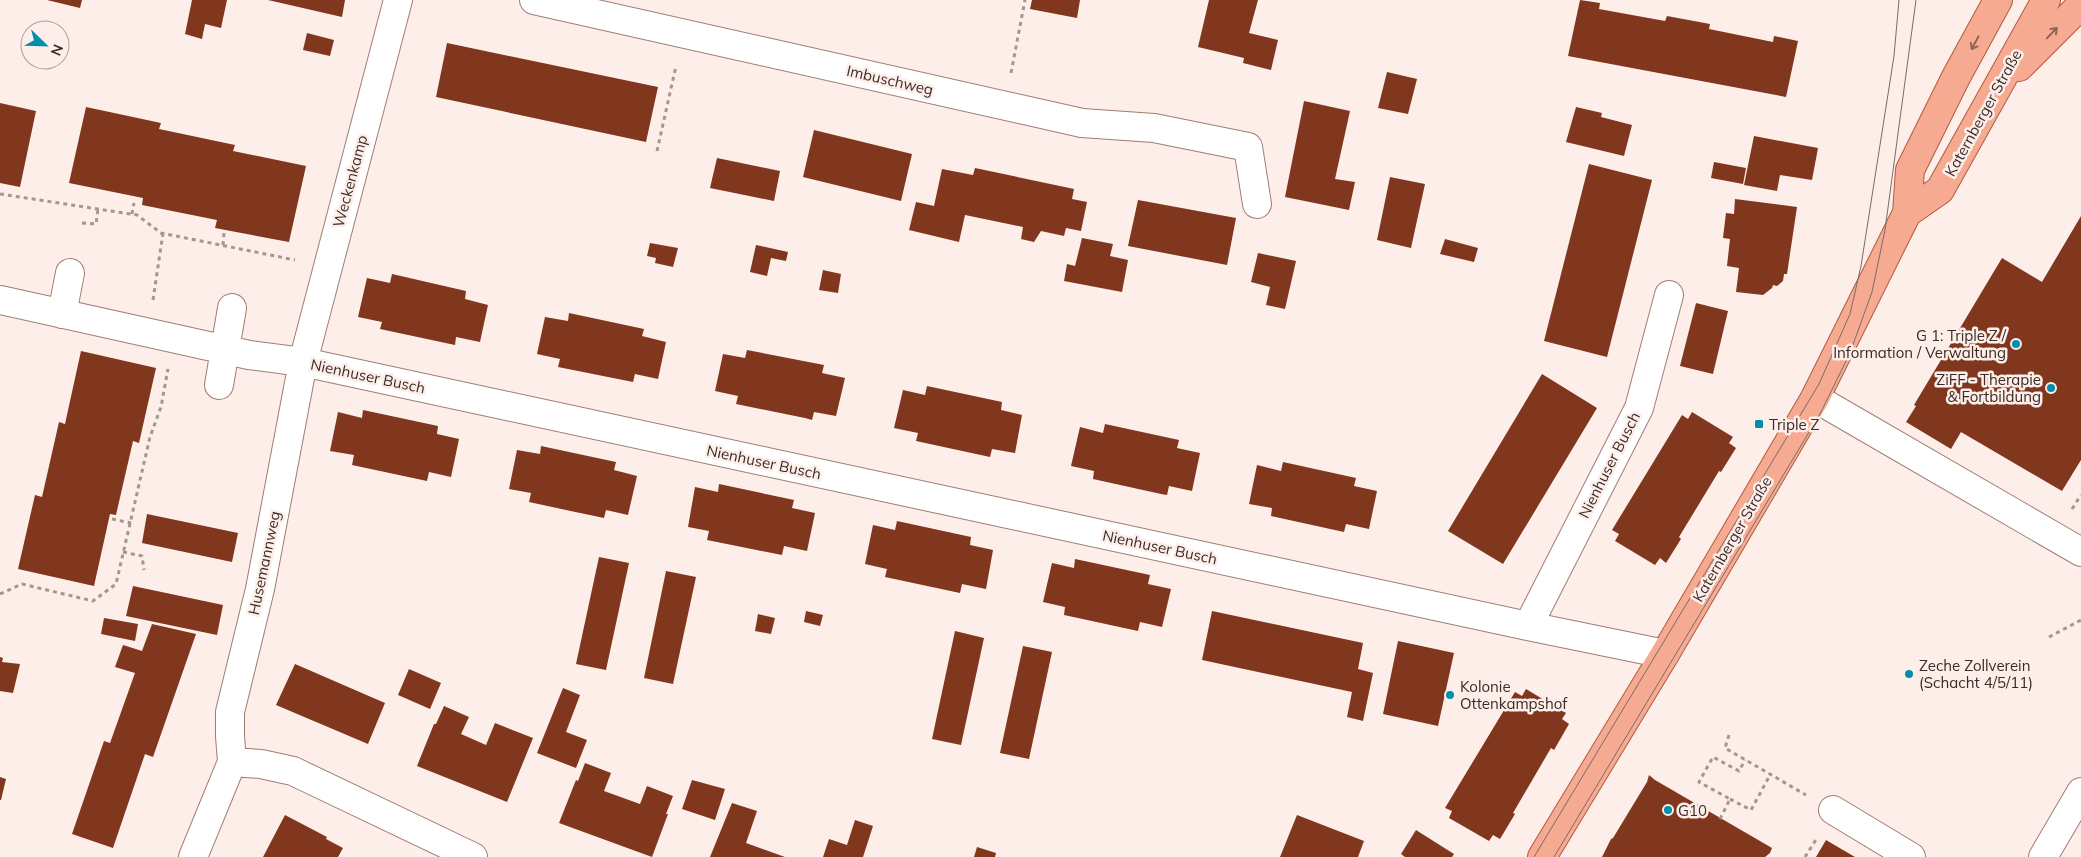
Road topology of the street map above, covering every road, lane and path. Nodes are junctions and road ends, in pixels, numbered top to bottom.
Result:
1 (398, 0) edge
2 (534, 0) edge
3 (1025, 0) edge
4 (1998, 0) edge
5 (2046, 0) edge
6 (2081, 5) edge
7 (684, 34) junction
8 (1994, 94) junction
9 (1004, 106) junction
10 (657, 151) dead end
11 (0, 194) edge
12 (134, 203) dead end
13 (1257, 204) dead end
14 (98, 209) junction
15 (1907, 214) junction
16 (132, 215) junction
17 (82, 223) dead end
18 (163, 233) junction
19 (224, 233) dead end
20 (223, 245) junction
21 (328, 267) junction
22 (70, 273) dead end
23 (1669, 295) dead end
24 (0, 300) edge
25 (232, 308) dead end
26 (62, 314) junction
27 (161, 336) junction
28 (224, 350) junction
29 (303, 362) junction
30 (219, 386) dead end
31 (1815, 398) junction
32 (112, 519) dead end
33 (131, 523) junction
34 (124, 552) junction
35 (2081, 552) edge
36 (144, 570) dead end
37 (0, 594) edge
38 (2081, 620) edge
39 (1528, 626) junction
40 (2049, 637) dead end
41 (1665, 654) junction
42 (1729, 735) dead end
43 (1745, 760) junction
44 (232, 762) junction
45 (1770, 775) junction
46 (2081, 792) edge
47 (1730, 800) junction
48 (1833, 810) joint
49 (1720, 819) dead end
50 (193, 857) edge
51 (473, 857) edge
52 (1542, 857) edge
53 (1911, 857) edge
54 (2042, 857) edge

1 - 21 street, Weckenkamp
2 - 7 street, Imbuschweg
3 - 9 path
4 -> 15 main road, Katernberger Straße
5 - 8 main road, Katernberger Straße
8 -> 6 main road
7 - 9 street, Imbuschweg
7 - 10 path
8 - 15 main road, Katernberger Straße
9 - 13 street, Imbuschweg
11 - 14 path
12 - 16 path
14 - 16 path
14 - 17 path
15 - 31 main road, Katernberger Straße
16 - 18 path
18 - 20 path
18 - 27 path
19 - 20 path
20 - 21 path
21 - 29 street, Weckenkamp
22 - 26 street
23 - 39 street, Nienhuser Busch
24 - 26 street, Nienhuser Busch
25 - 28 street
26 - 27 street, Nienhuser Busch
27 - 28 street, Nienhuser Busch
27 - 33 path
28 - 29 street, Nienhuser Busch
28 - 30 street
29 - 39 street, Nienhuser Busch
29 - 44 street, Husemannweg
31 - 35 street
31 - 41 main road, Katernberger Straße
32 - 33 path
33 - 34 path
34 - 36 path
34 - 37 path
38 - 40 path
39 - 41 street, Nienhuser Busch
41 - 52 main road, Katernberger Straße
42 - 43 path
43 - 45 path
43 - 47 path
44 - 50 street, Husemannweg
44 - 51 street
45 - 47 path
45 - 48 path
46 - 54 street
47 - 49 path
48 - 53 street

